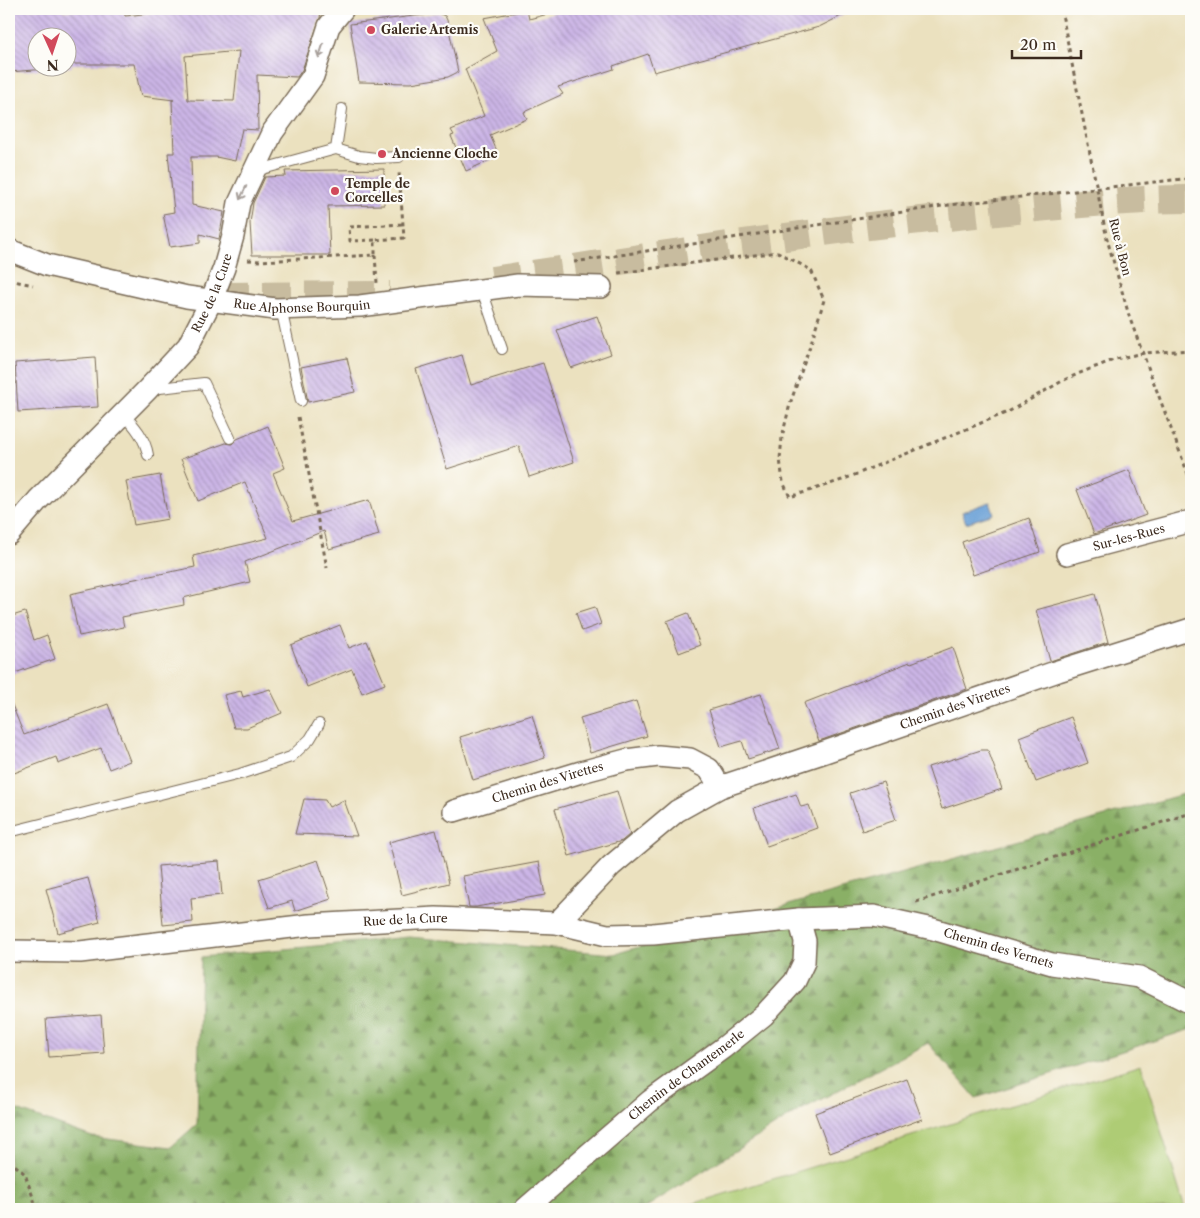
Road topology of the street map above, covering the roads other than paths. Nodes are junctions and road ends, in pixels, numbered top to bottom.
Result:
1 (343, 9) edge
2 (342, 109) dead end
3 (336, 149) junction
4 (399, 157) road end
5 (254, 171) junction
6 (9, 250) edge
7 (601, 287) road end
8 (482, 290) junction
9 (211, 301) junction
10 (281, 308) junction
11 (502, 349) dead end
12 (147, 390) junction
13 (301, 401) dead end
14 (123, 414) junction
15 (230, 438) dead end
16 (148, 455) dead end
17 (1191, 521) edge
18 (9, 534) edge
19 (1067, 554) dead end
20 (1191, 630) edge
21 (318, 724) dead end
22 (720, 787) junction
23 (454, 811) dead end
24 (9, 832) edge
25 (799, 919) junction
26 (557, 923) junction
27 (9, 951) edge
28 (1191, 1003) edge
29 (524, 1209) edge

1 -> 5 street, Rue de la Cure
2 - 3 lane
3 - 4 lane
3 - 5 lane
5 -> 9 street, Rue de la Cure
6 - 9 street, Rue Alphonse Bourquin
7 - 8 street, Rue Alphonse Bourquin
8 - 10 street, Rue Alphonse Bourquin
8 - 11 lane
9 - 10 street, Rue Alphonse Bourquin
9 - 12 street, Rue de la Cure
10 - 13 lane
12 - 14 street, Rue de la Cure
12 - 15 lane
14 - 16 lane
14 - 18 street, Rue de la Cure
17 - 19 street, Sur-les-Rues
20 - 22 street, Chemin des Virettes
21 - 24 lane
22 - 23 street, Chemin des Virettes
22 - 26 street, Chemin des Virettes
25 - 26 street, Rue de la Cure
25 - 28 street, Chemin des Vernets
25 - 29 street, Chemin de Chantemerle
26 - 27 street, Rue de la Cure

